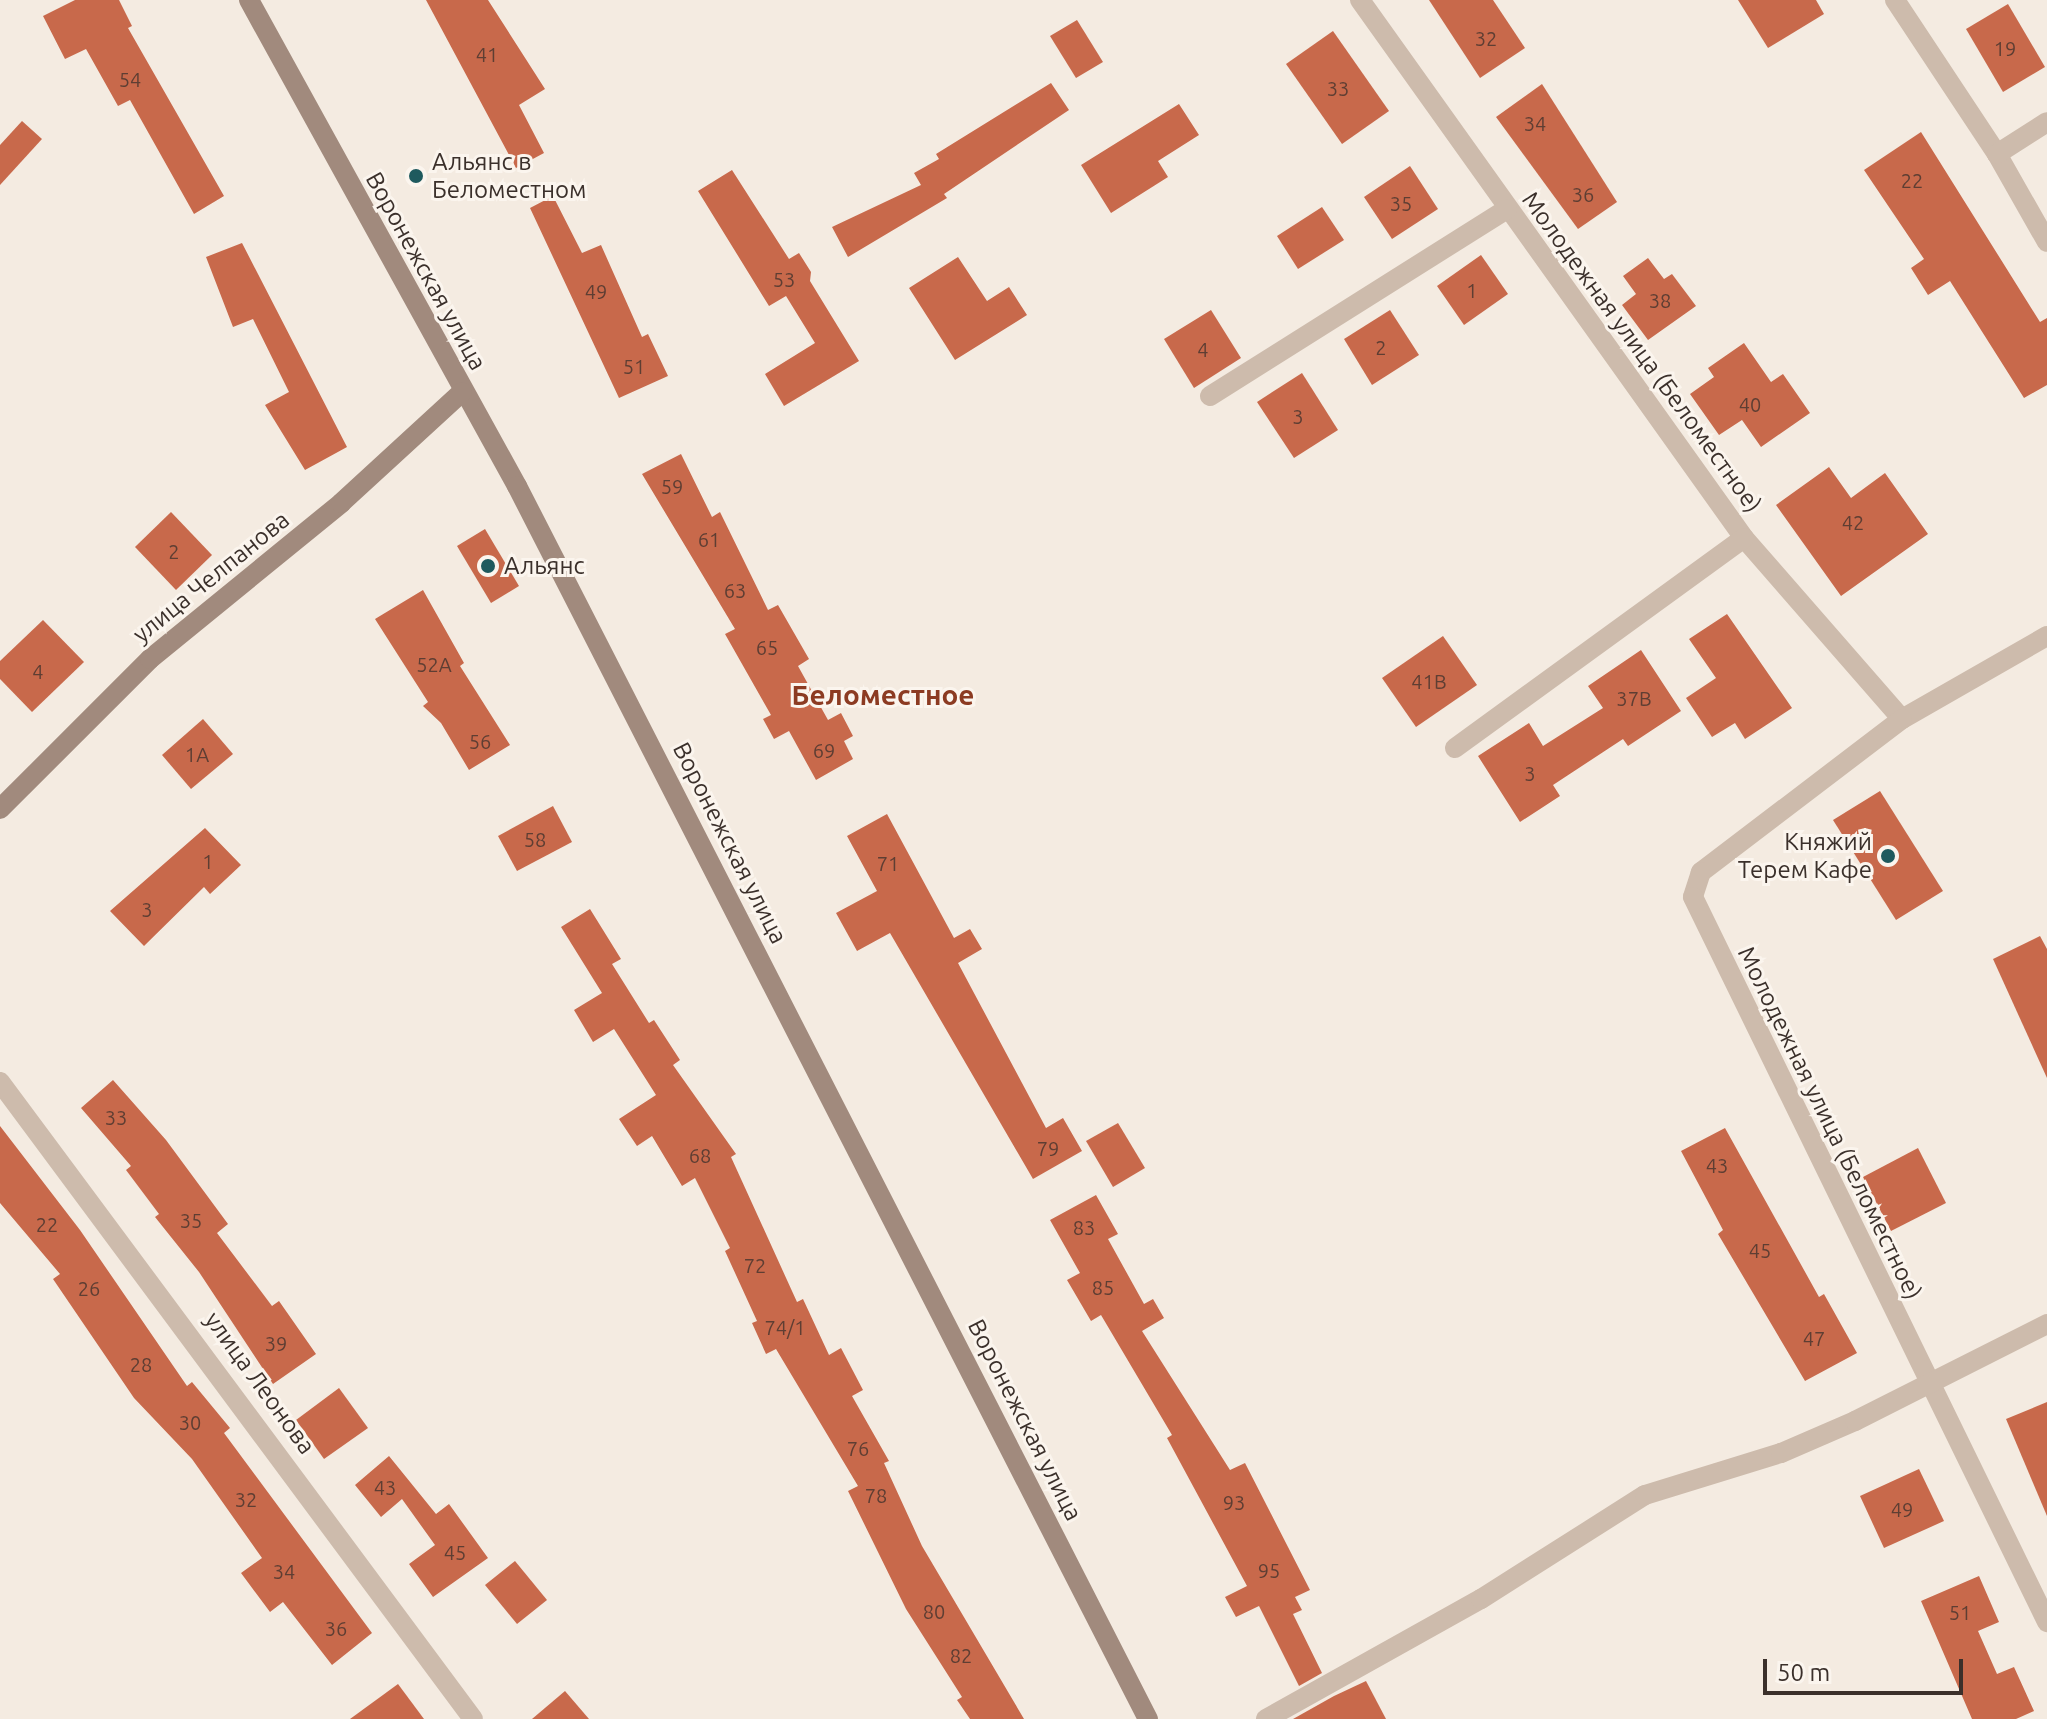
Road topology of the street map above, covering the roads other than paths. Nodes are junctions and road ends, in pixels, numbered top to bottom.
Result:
1 (249, 0) edge
2 (1360, 0) edge
3 (1895, 0) edge
4 (2047, 122) edge
5 (1997, 154) junction
6 (1507, 209) junction
7 (2047, 242) edge
8 (462, 392) junction
9 (1210, 396) dead end
10 (1744, 538) junction
11 (2047, 636) edge
12 (1902, 719) junction
13 (1455, 748) dead end
14 (0, 809) edge
15 (0, 1082) edge
16 (2047, 1324) edge
17 (1930, 1387) junction
18 (2047, 1622) edge
19 (473, 1719) edge
20 (1148, 1719) edge
21 (1266, 1719) edge

1 - 8 street, Воронежская улица
2 - 6 street, Молодежная улица (Беломестное)
3 - 5 street
4 - 5 street
5 - 7 street
6 - 9 street
6 - 10 street, Молодежная улица (Беломестное)
8 - 14 street, улица Челпанова
8 - 20 street, Воронежская улица
10 - 12 street, Молодежная улица (Беломестное)
10 - 13 street
11 - 12 street, Молодежная улица (Беломестное)
12 - 17 street, Молодежная улица (Беломестное)
15 - 19 street, улица Леонова
16 - 17 street
17 - 18 street, Молодежная улица (Беломестное)
17 - 21 street

